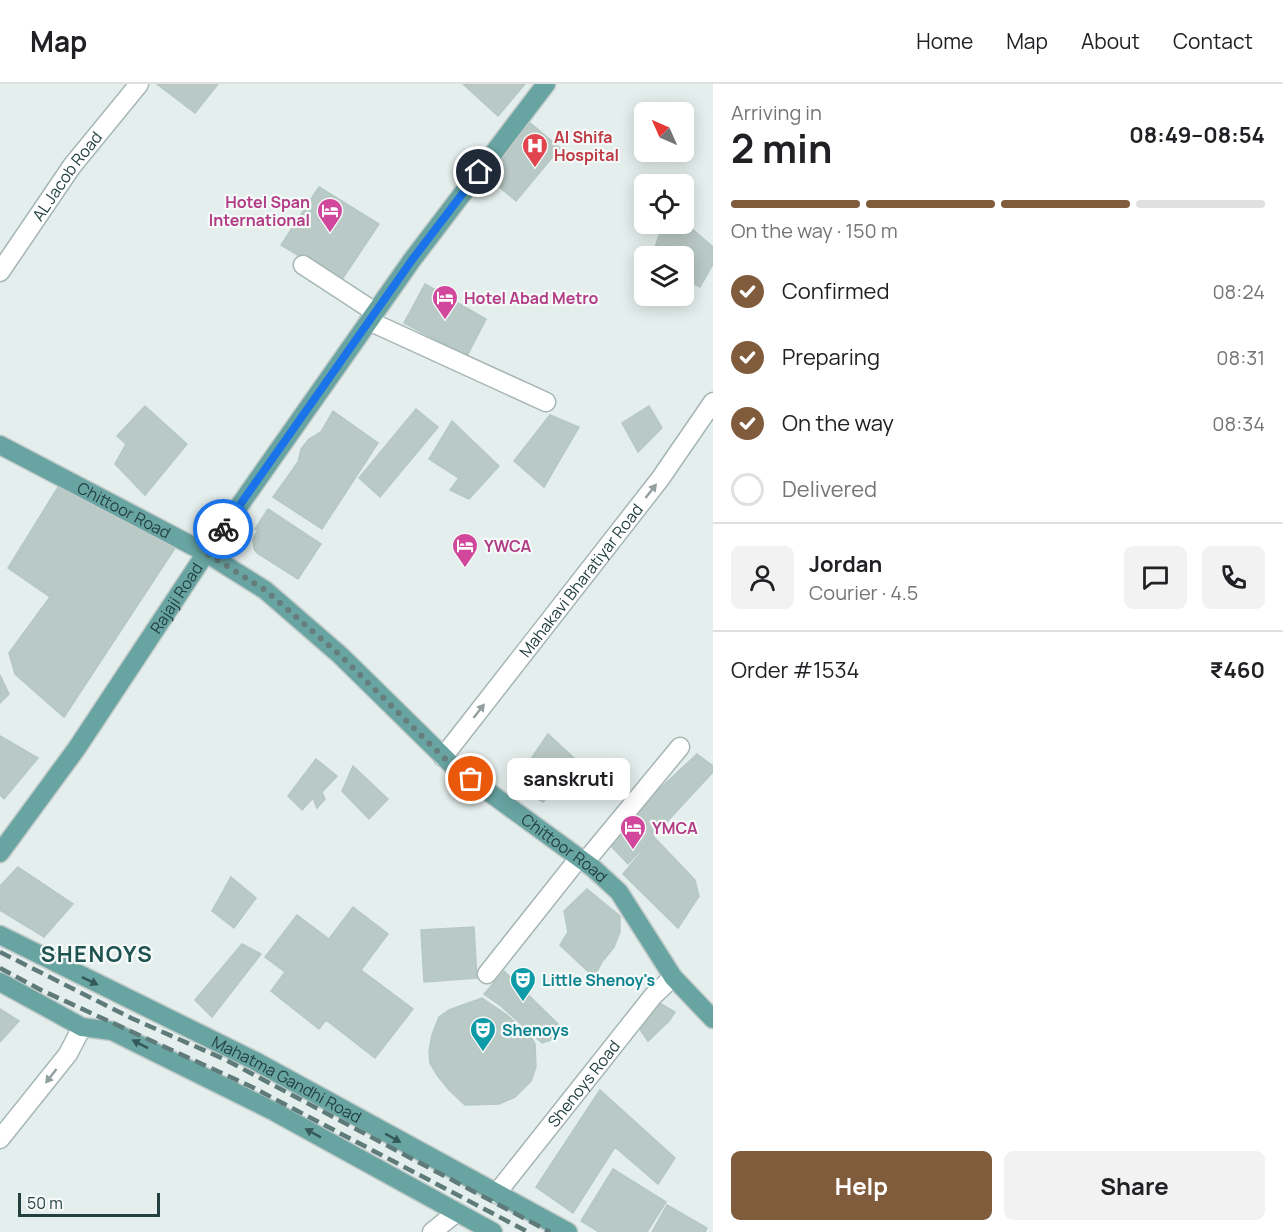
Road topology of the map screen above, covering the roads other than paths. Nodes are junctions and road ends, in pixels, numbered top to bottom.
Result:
1 (139, 84) edge
2 (546, 84) edge
3 (303, 266) dead end
4 (0, 273) edge
5 (372, 316) junction
6 (546, 402) dead end
7 (713, 402) edge
8 (2, 450) edge
9 (206, 553) junction
10 (680, 747) dead end
11 (443, 757) junction
12 (0, 853) edge
13 (582, 860) junction
14 (0, 935) edge
15 (487, 974) dead end
16 (674, 977) junction
17 (0, 981) edge
18 (711, 1014) edge
19 (82, 1027) junction
20 (0, 1139) edge
21 (496, 1194) junction
22 (458, 1212) junction
23 (432, 1232) edge
24 (494, 1232) edge
25 (568, 1232) edge

1 - 4 street, AL Jacob Road
2 - 5 main road, Rajaji Road
3 - 5 street
5 - 6 street
5 - 9 main road, Rajaji Road
11 -> 7 street, Mahakavi Bharatiyar Road
8 - 9 main road, Chittoor Road
9 - 11 main road, Chittoor Road
9 - 12 main road, Rajaji Road
10 - 13 street
11 - 13 main road, Chittoor Road
13 - 15 street
13 - 16 main road, Chittoor Road
14 -> 21 main road, Mahatma Gandhi Road
16 - 18 main road, Chittoor Road
16 - 21 street, Shenoys Road
17 - 19 main road, Mahatma Gandhi Road
19 -> 20 street
22 -> 19 main road, Mahatma Gandhi Road
21 - 25 main road, Mahatma Gandhi Road
22 - 23 street
22 - 24 main road, Mahatma Gandhi Road

